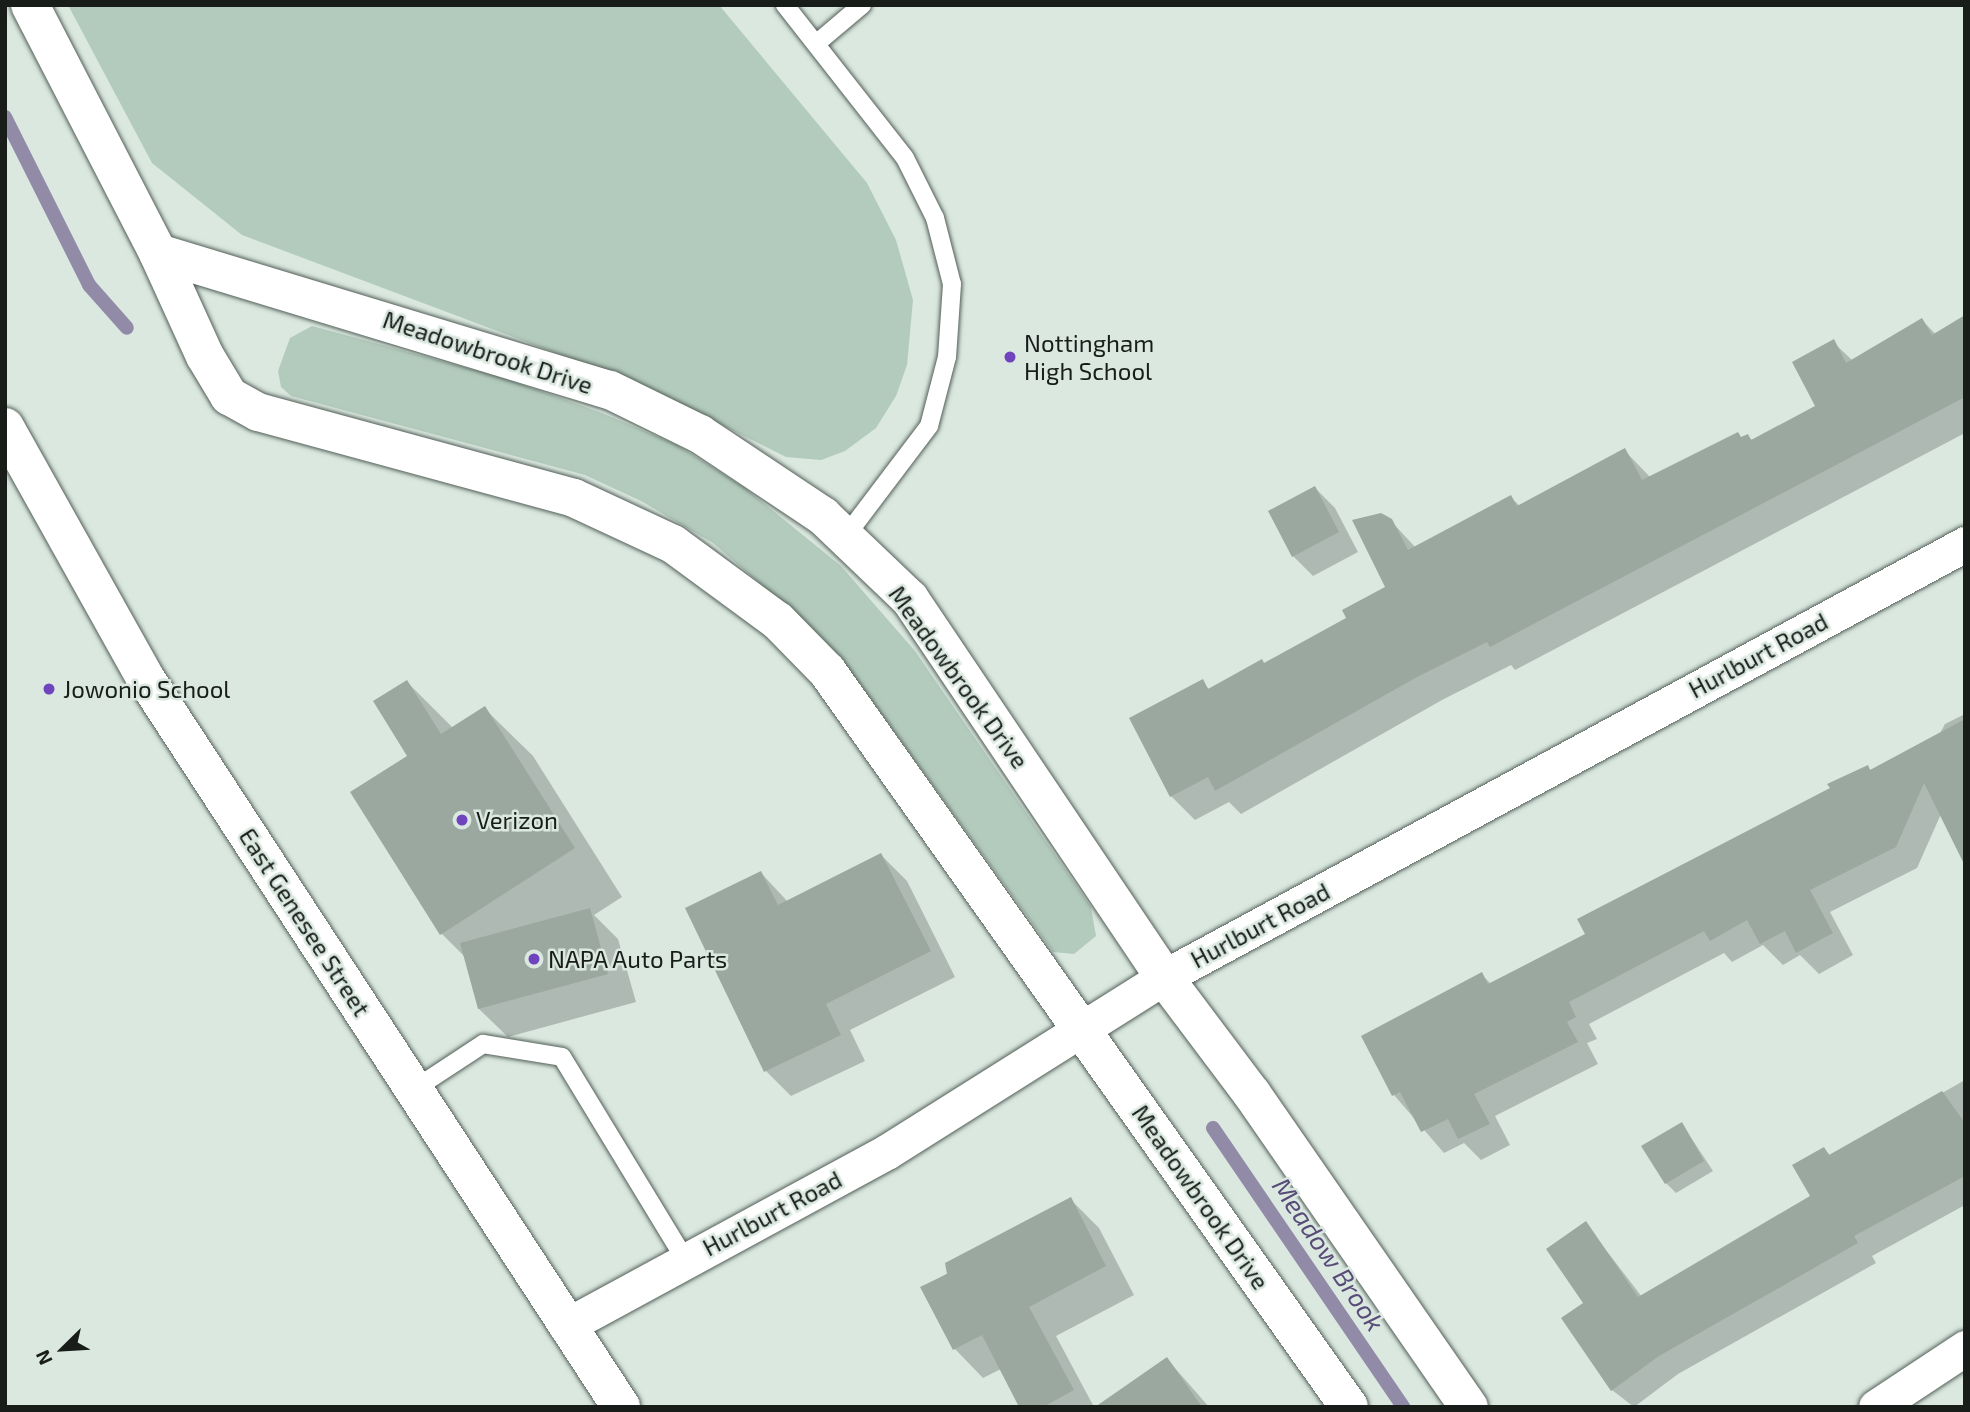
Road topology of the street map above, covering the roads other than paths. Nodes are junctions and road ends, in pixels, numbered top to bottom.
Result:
1 (30, 5) edge
2 (785, 5) edge
3 (862, 5) edge
4 (817, 43) junction
5 (158, 253) junction
6 (5, 426) edge
7 (845, 537) junction
8 (1965, 544) edge
9 (1164, 977) junction
10 (1083, 1029) junction
11 (413, 1090) junction
12 (685, 1259) junction
13 (566, 1326) junction
14 (1965, 1348) edge
15 (621, 1407) edge
16 (1349, 1407) edge
17 (1469, 1407) edge
18 (1877, 1407) edge

1 - 5 street, Meadowbrook Drive
2 - 4 lane
3 - 4 lane
4 - 7 lane
5 - 7 street, Meadowbrook Drive
5 - 10 street, Meadowbrook Drive
6 - 11 street, East Genesee Street
7 - 9 street, Meadowbrook Drive
8 - 9 street, Hurlburt Road
9 - 10 street, Hurlburt Road
9 - 17 street, Meadowbrook Drive
10 - 12 street, Hurlburt Road
10 - 16 street, Meadowbrook Drive
11 - 12 lane
11 - 13 street, East Genesee Street
12 - 13 street, Hurlburt Road
13 - 15 street, East Genesee Street
14 - 18 street

